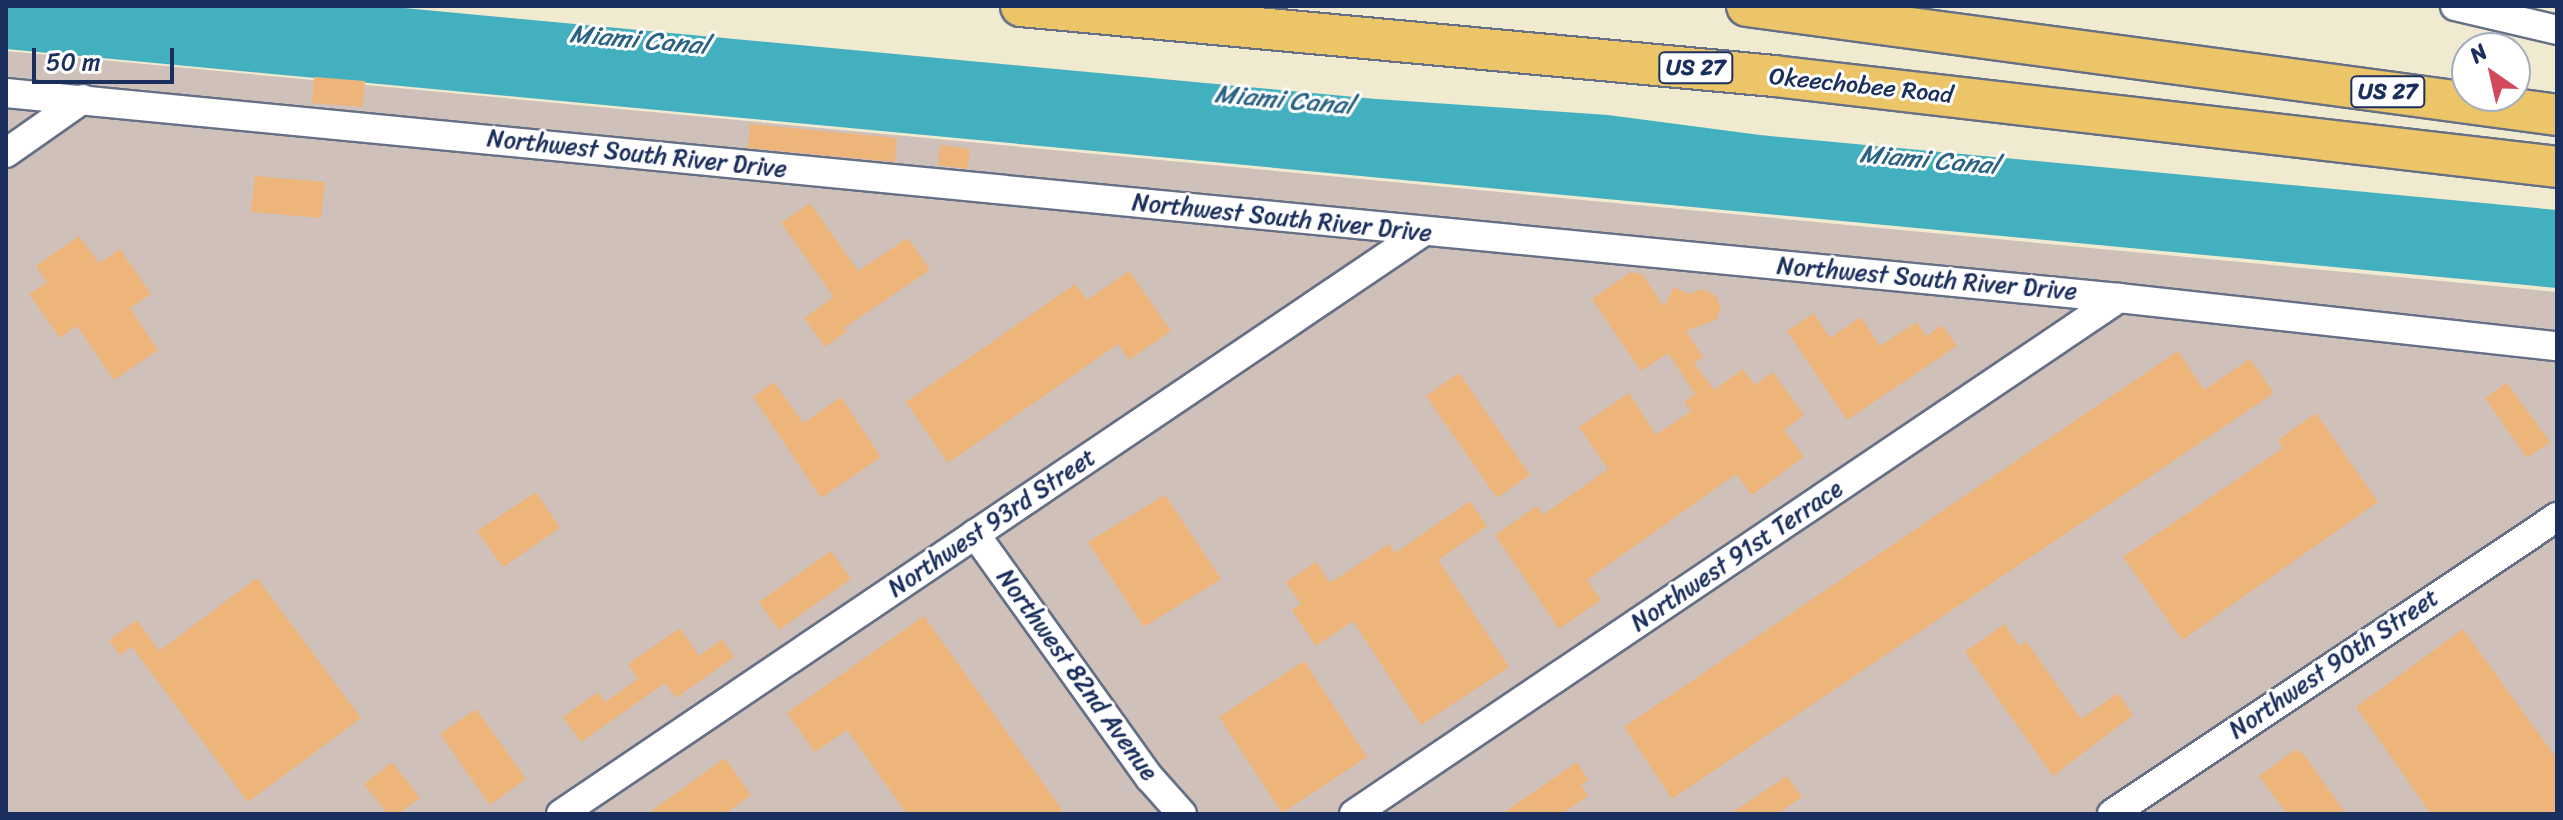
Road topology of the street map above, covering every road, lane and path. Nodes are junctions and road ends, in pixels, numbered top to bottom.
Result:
1 (1021, 6) edge
2 (1109, 6) edge
3 (1747, 6) edge
4 (2455, 6) edge
5 (1179, 18) junction
6 (2557, 30) edge
7 (2220, 70) junction
8 (6, 93) edge
9 (83, 99) junction
10 (2557, 115) edge
11 (2557, 128) edge
12 (6, 153) edge
13 (2557, 167) edge
14 (1423, 232) junction
15 (2119, 298) junction
16 (2557, 346) edge
17 (2557, 517) edge
18 (975, 534) junction
19 (561, 814) edge
20 (1182, 814) edge
21 (1354, 814) edge
22 (2112, 814) edge

1 - 5 highway, Okeechobee Road / US 27
2 - 5 highway
3 - 7 highway, US 27
4 - 6 street
5 - 13 highway, Okeechobee Road / US 27
7 - 10 highway, US 27
7 - 11 highway
8 - 9 street, Northwest South River Drive
9 - 12 street
9 - 14 street, Northwest South River Drive
14 - 15 street, Northwest South River Drive
14 - 18 street, Northwest 93rd Street
15 - 16 street, Northwest South River Drive
15 - 21 street, Northwest 91st Terrace
17 - 22 street, Northwest 90th Street
18 - 19 street, Northwest 93rd Street
18 - 20 street, Northwest 82nd Avenue

